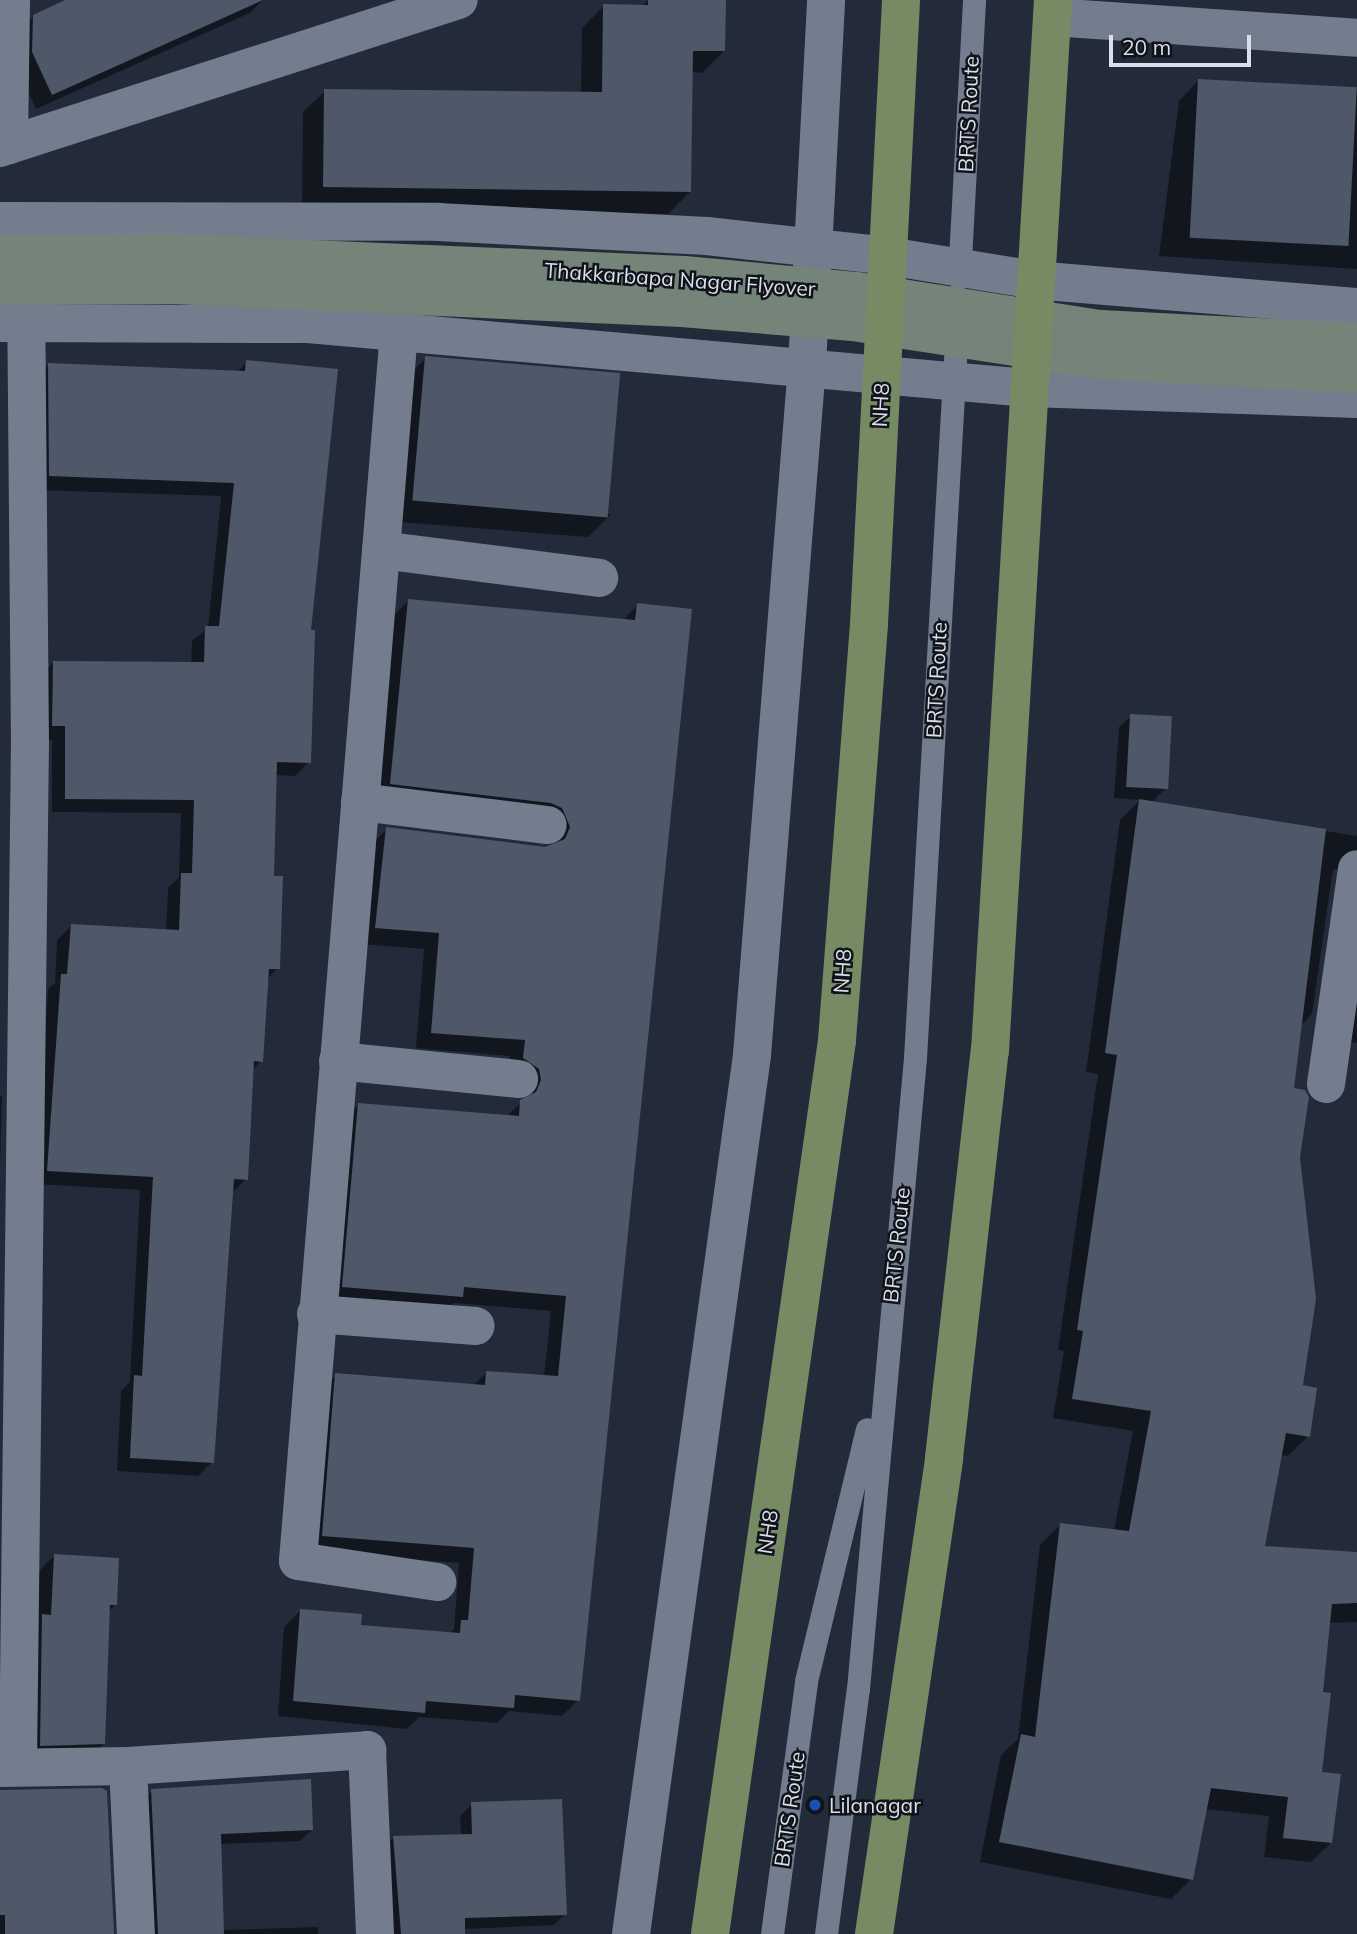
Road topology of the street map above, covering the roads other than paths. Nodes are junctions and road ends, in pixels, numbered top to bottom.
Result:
1 (10, 0) edge
2 (459, 0) edge
3 (826, 0) edge
4 (901, 0) edge
5 (974, 0) edge
6 (1053, 9) edge
7 (1357, 38) edge
8 (4, 146) edge
9 (0, 221) edge
10 (811, 248) junction
11 (0, 254) edge
12 (888, 256) junction
13 (960, 268) junction
14 (1034, 280) junction
15 (0, 286) edge
16 (1357, 307) edge
17 (13, 323) edge
18 (399, 331) junction
19 (1357, 342) edge
20 (807, 365) junction
21 (882, 372) junction
22 (1357, 374) edge
23 (954, 379) junction
24 (1028, 388) junction
25 (1357, 399) edge
26 (14, 528) edge
27 (381, 550) junction
28 (599, 578) dead end
29 (15, 745) edge
30 (360, 802) junction
31 (548, 825) dead end
32 (1357, 869) edge
33 (14, 963) edge
34 (338, 1061) junction
35 (519, 1079) dead end
36 (1326, 1084) dead end
37 (13, 1156) edge
38 (316, 1314) junction
39 (476, 1326) dead end
40 (12, 1336) edge
41 (885, 1358) junction
42 (11, 1471) edge
43 (437, 1582) dead end
44 (128, 1766) junction
45 (9, 1767) edge
46 (136, 1934) edge
47 (375, 1934) edge
48 (631, 1934) edge
49 (710, 1934) edge
50 (772, 1934) edge
51 (826, 1934) edge
52 (874, 1934) edge

1 - 8 street
2 - 8 street
3 - 10 street
4 - 12 main road, NH8
5 - 13 lane, BRTS Route
6 - 7 street
6 - 14 main road
9 - 10 street
10 - 12 street
10 - 20 street
11 - 19 main road, Thakkarbapa Nagar Flyover
12 - 13 street
12 - 21 main road, NH8
13 - 14 street
13 - 23 lane, BRTS Route
14 - 16 street
14 - 24 main road
15 - 22 main road, Thakkarbapa Nagar Flyover
17 - 18 street
17 - 26 street
18 - 20 street
18 - 27 street
20 - 21 street
20 - 48 street
21 - 23 street
21 - 49 main road, NH8
23 - 24 street
23 - 41 lane, BRTS Route
24 - 25 street
24 - 52 main road
26 - 29 street
27 - 28 street
27 - 30 street
29 - 33 street
30 - 31 street
30 - 34 street
32 - 36 street
33 - 37 street
34 - 35 street
34 - 38 street
37 - 40 street
38 - 39 street
38 - 43 street
40 - 42 street
41 - 50 lane, BRTS Route
41 - 51 lane, BRTS Route
42 - 45 street
44 - 45 street
44 - 46 street
44 - 47 street

